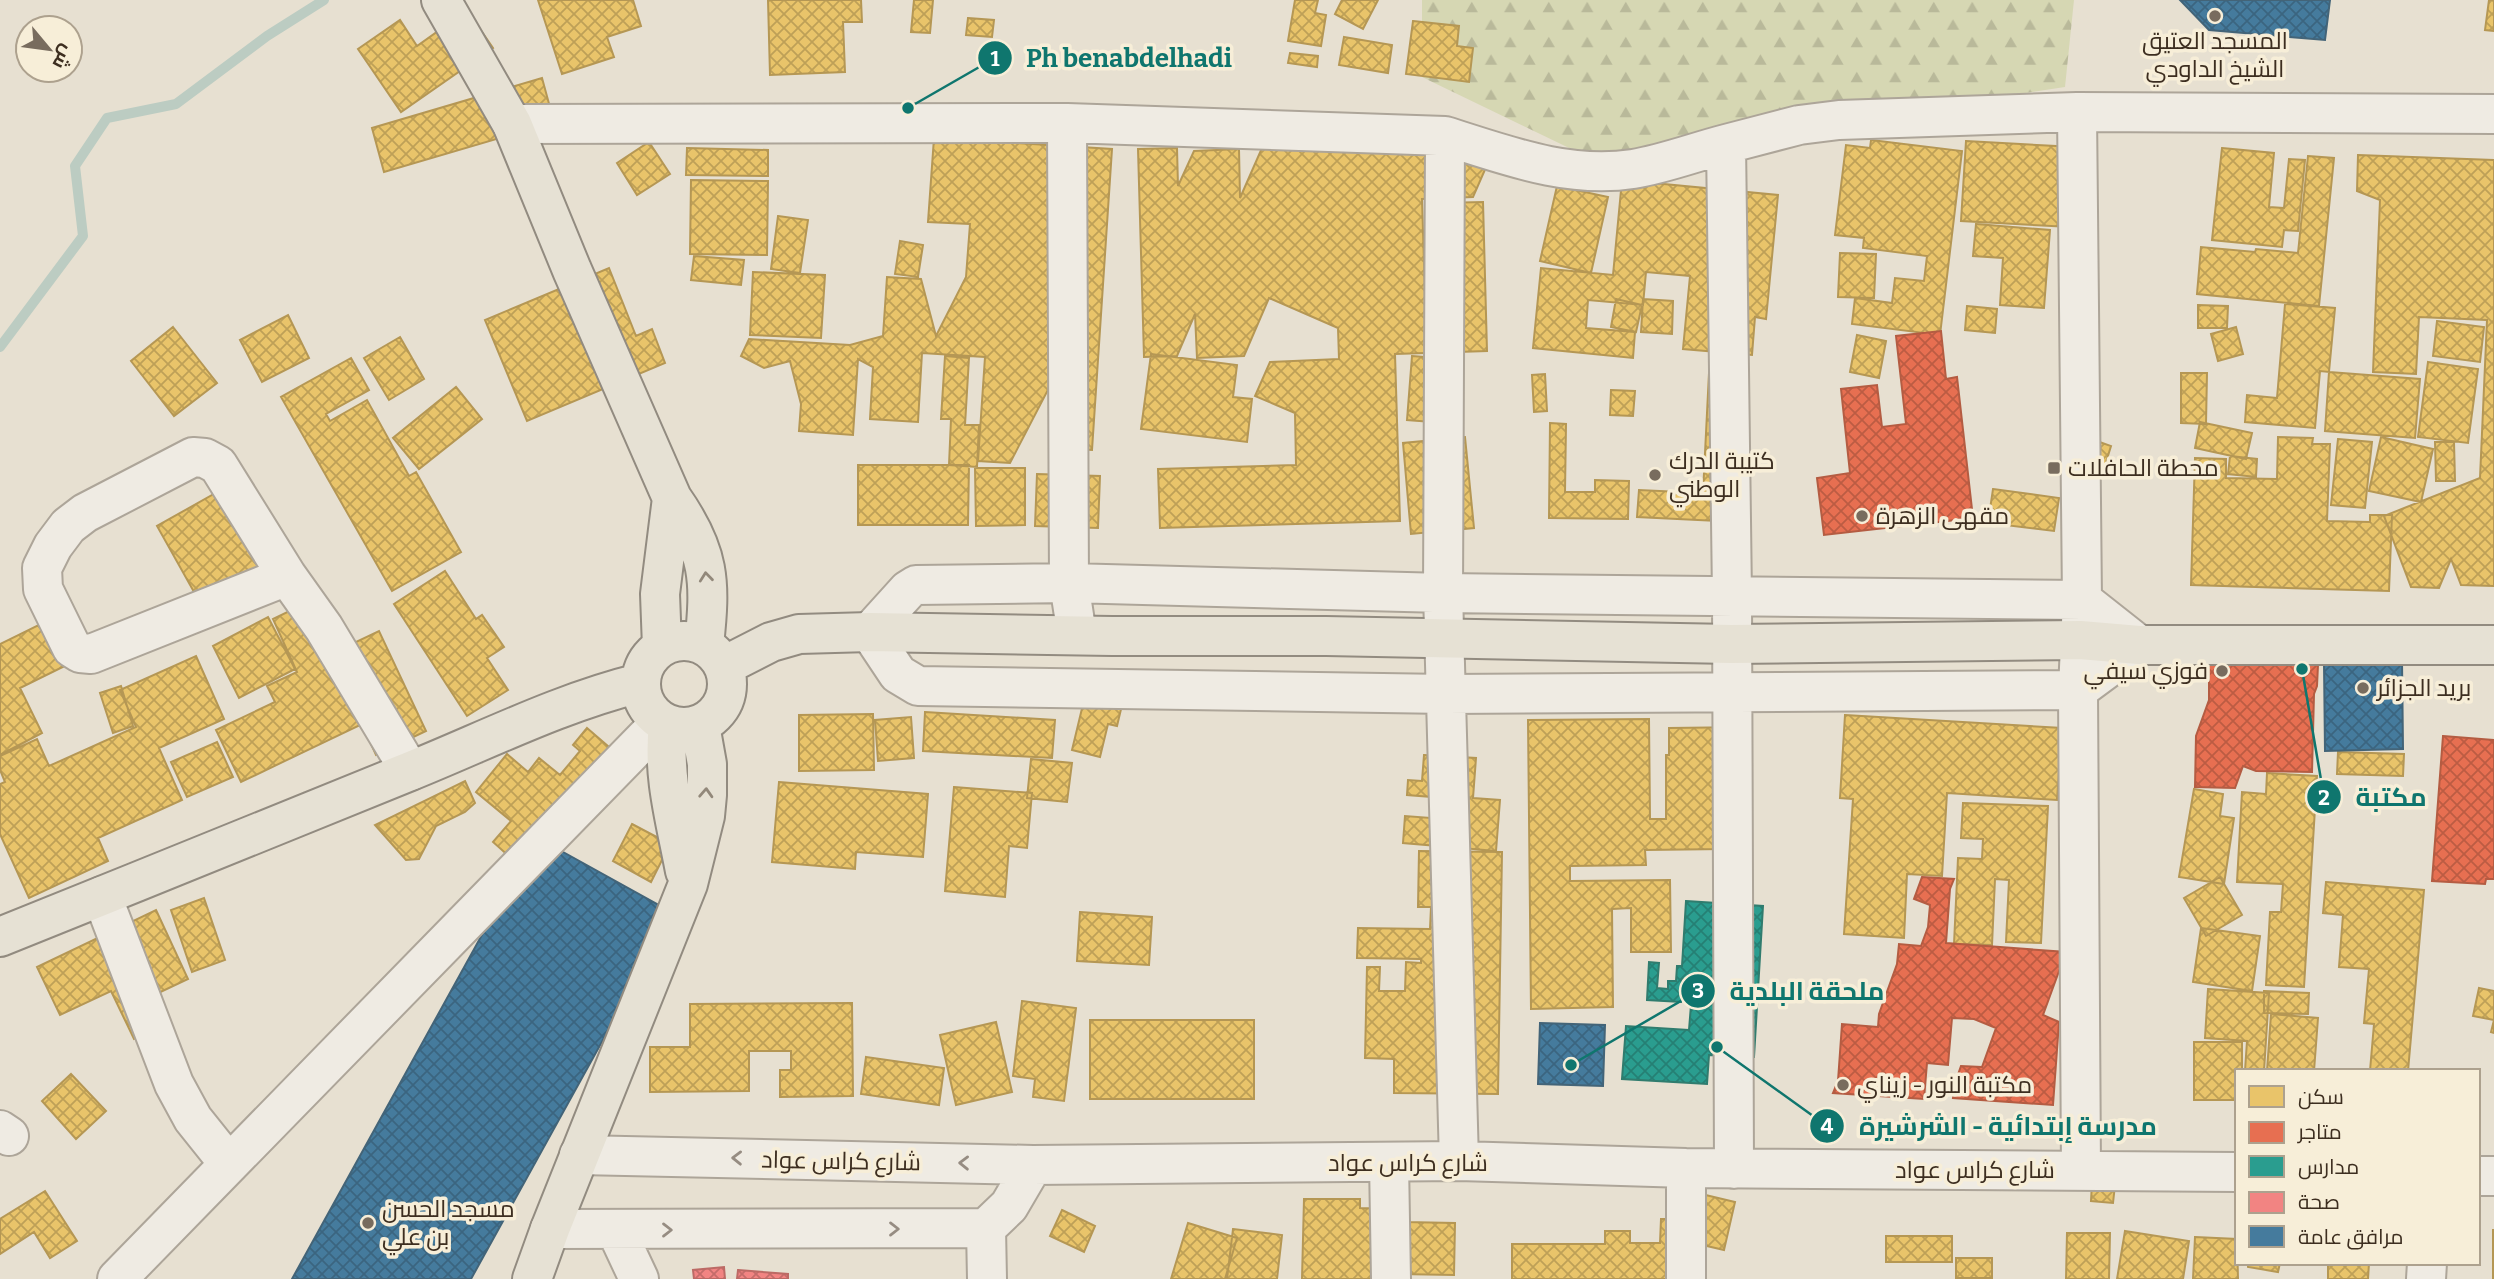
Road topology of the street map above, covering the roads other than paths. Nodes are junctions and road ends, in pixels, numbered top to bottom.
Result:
1 (441, 0) edge
2 (2077, 112) junction
3 (2494, 114) edge
4 (1067, 123) junction
5 (512, 124) junction
6 (1445, 136) junction
7 (1726, 144) junction
8 (672, 498) junction
9 (287, 576) junction
10 (1069, 583) junction
11 (1443, 593) junction
12 (1732, 596) junction
13 (2082, 600) junction
14 (870, 632) junction
15 (1077, 635) junction
16 (1445, 638) junction
17 (2080, 640) junction
18 (1731, 644) junction
19 (2138, 645) junction
20 (2494, 645) edge
21 (662, 647) junction
22 (714, 655) junction
23 (640, 682) junction
24 (2078, 690) junction
25 (1732, 693) junction
26 (1447, 694) junction
27 (676, 724) junction
28 (410, 771) junction
29 (103, 896) junction
30 (0, 937) edge
31 (579, 1155) junction
32 (1458, 1161) junction
33 (1389, 1162) junction
34 (229, 1164) junction
35 (1032, 1165) junction
36 (1686, 1168) junction
37 (1734, 1169) junction
38 (2081, 1170) junction
39 (2235, 1172) edge
40 (986, 1228) junction
41 (550, 1229) junction
42 (616, 1230) junction
43 (117, 1279) edge
44 (532, 1279) edge
45 (639, 1279) edge
46 (987, 1279) edge
47 (1391, 1279) edge
48 (1686, 1279) edge

1 - 5 main road
2 - 3 street
2 - 7 street
2 - 13 street
4 - 5 street
4 - 6 street
4 - 10 street
5 - 8 main road
6 - 7 street
6 - 11 street
7 - 12 street
8 - 21 main road
22 -> 8 main road
9 - 9 street
9 - 28 street
10 - 11 street
10 - 14 street
10 - 15 street
11 - 12 street
11 - 16 street
12 - 13 street
12 - 18 street
13 - 17 street
13 - 19 street
14 - 15 main road
14 - 22 main road
14 - 26 street
15 - 16 main road
16 - 18 main road
16 - 26 street
17 - 18 main road
17 - 19 main road
17 - 24 street
18 - 25 street
19 - 20 main road
19 - 24 street
21 - 22 main road
21 - 23 main road
22 - 27 main road
23 - 27 main road
23 - 28 main road
24 - 25 street
24 - 38 street
25 - 26 street
25 - 37 street
26 - 32 street
27 - 31 main road
27 - 34 street
28 - 29 main road
29 - 30 main road
29 - 34 street
35 -> 31 street, شارع كراس عواد
31 - 41 main road
32 - 33 street, شارع كراس عواد
32 - 36 street, شارع كراس عواد
33 - 35 street, شارع كراس عواد
33 - 47 street
34 - 43 street
35 - 40 street
36 - 37 street, شارع كراس عواد
36 - 48 street
37 - 38 street, شارع كراس عواد
38 - 39 street, شارع كراس عواد
42 -> 40 street
40 - 46 street
41 - 42 street
41 - 44 main road
42 - 45 street

